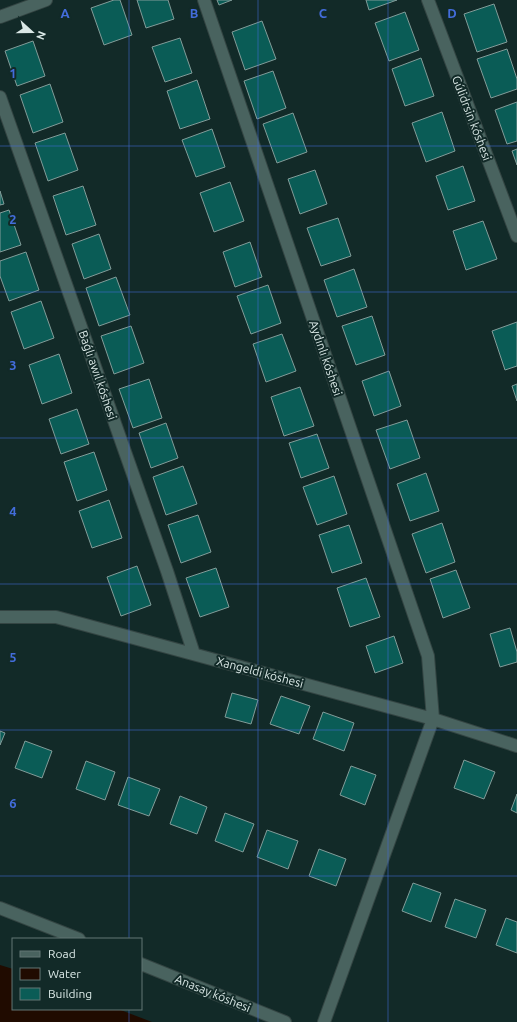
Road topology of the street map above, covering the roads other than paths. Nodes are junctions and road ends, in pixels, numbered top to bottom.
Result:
1 (46, 0) edge
2 (204, 0) edge
3 (428, 0) edge
4 (0, 17) edge
5 (0, 97) edge
6 (517, 236) edge
7 (0, 617) edge
8 (194, 654) junction
9 (433, 719) junction
10 (517, 746) edge
11 (0, 908) edge
12 (76, 938) edge
13 (142, 964) edge
14 (285, 1022) edge
15 (324, 1022) edge

1 - 4 street
2 - 9 street, Aydınlı kóshesi
3 - 6 street, Gúlidrsin kóshesi
5 - 8 street, Baǵlı awıl kóshesi
7 - 8 street, Xangeldi kóshesi
8 - 9 street, Xangeldi kóshesi
9 - 10 street, Xangeldi kóshesi
9 - 15 street
11 - 12 street
13 - 14 street, Anasay kóshesi

